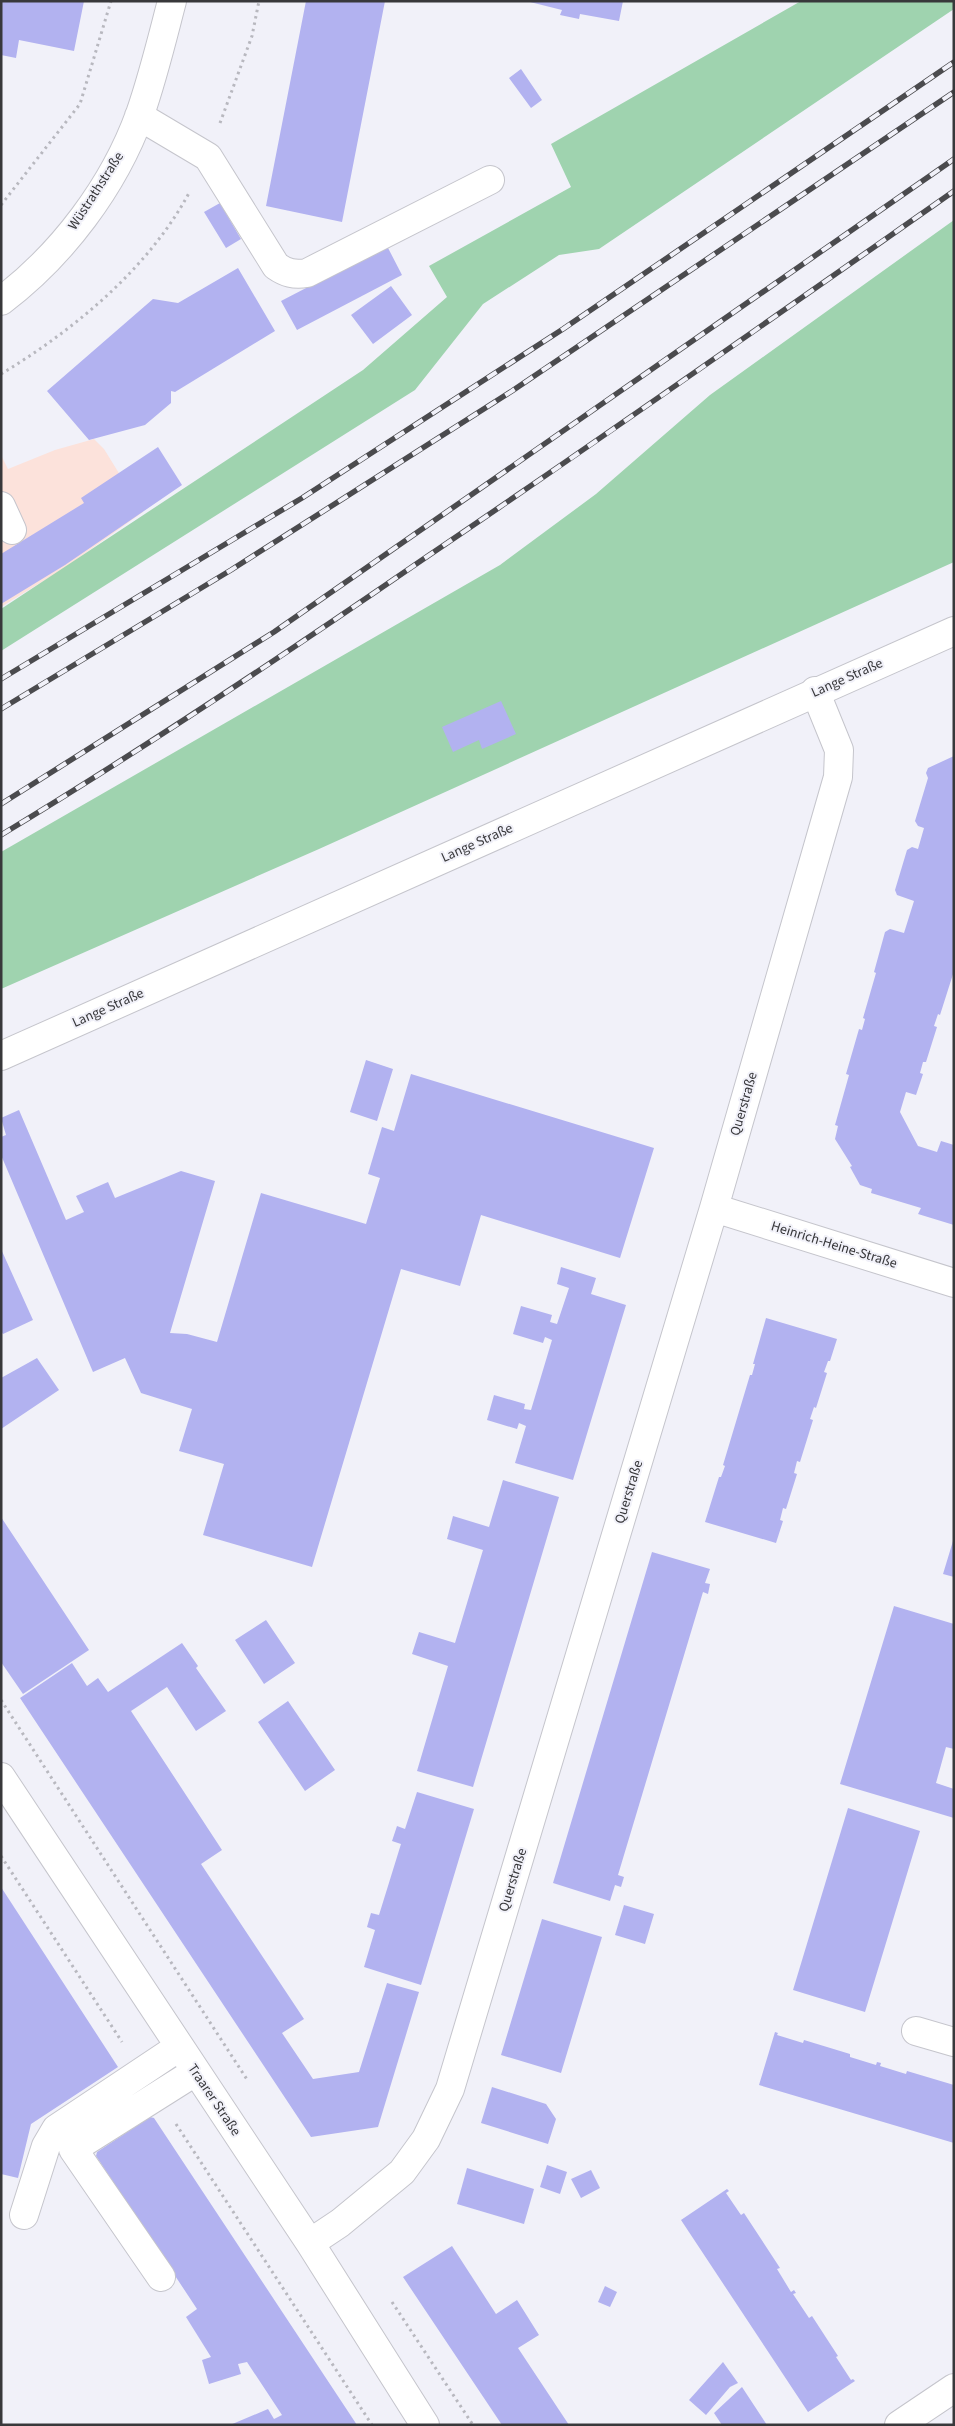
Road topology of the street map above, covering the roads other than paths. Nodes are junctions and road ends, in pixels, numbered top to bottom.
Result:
1 (172, 1) edge
2 (139, 116) junction
3 (490, 180) dead end
4 (1, 301) edge
5 (954, 630) edge
6 (815, 692) junction
7 (1, 1056) edge
8 (714, 1208) junction
9 (954, 1283) edge
10 (1, 1777) edge
11 (916, 2031) dead end
12 (954, 2042) edge
13 (179, 2047) junction
14 (195, 2072) junction
15 (24, 2214) dead end
16 (310, 2243) junction
17 (161, 2277) dead end
18 (954, 2388) edge
19 (425, 2425) edge
20 (899, 2425) edge

1 - 2 street, Wüstrathstraße
2 - 3 street
2 - 4 street, Wüstrathstraße
5 - 6 street, Lange Straße
6 - 7 street, Lange Straße
6 - 8 street, Querstraße
8 - 9 street, Heinrich-Heine-Straße
8 - 16 street, Querstraße
10 - 13 street, Traarer Straße
11 - 12 street
13 - 14 street, Traarer Straße
13 - 15 street
14 - 16 street, Traarer Straße
14 - 17 street
16 - 19 street, Traarer Straße
18 - 20 street

